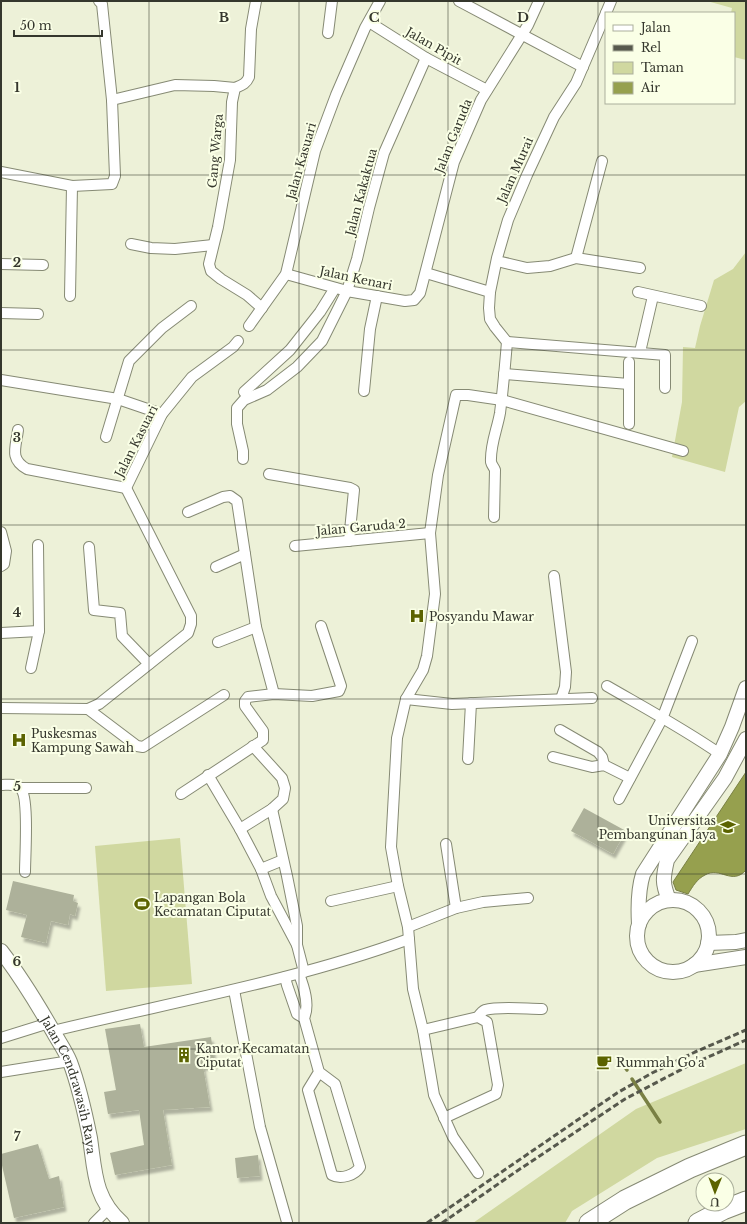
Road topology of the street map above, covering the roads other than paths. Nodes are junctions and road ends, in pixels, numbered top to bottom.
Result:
1 (99, 1) edge
2 (256, 1) edge
3 (332, 1) edge
4 (380, 1) edge
5 (459, 1) edge
6 (539, 1) edge
7 (611, 1) edge
8 (606, 12) edge
9 (605, 15) edge
10 (368, 22) junction
11 (328, 33) dead end
12 (522, 34) junction
13 (426, 58) junction
14 (583, 67) junction
15 (235, 88) junction
16 (487, 90) junction
17 (112, 100) junction
18 (602, 161) dead end
19 (1, 172) edge
20 (72, 186) junction
21 (131, 244) dead end
22 (213, 246) junction
23 (576, 258) junction
24 (497, 261) junction
25 (1, 264) edge
26 (43, 265) dead end
27 (640, 268) dead end
28 (426, 273) junction
29 (286, 274) junction
30 (335, 288) junction
31 (347, 291) junction
32 (490, 292) junction
33 (638, 292) dead end
34 (420, 293) joint
35 (70, 296) dead end
36 (377, 296) junction
37 (653, 296) junction
38 (191, 306) dead end
39 (701, 306) dead end
40 (262, 308) junction
41 (1, 313) edge
42 (38, 314) dead end
43 (249, 326) dead end
44 (238, 341) dead end
45 (507, 342) junction
46 (640, 352) junction
47 (629, 362) dead end
48 (504, 374) junction
49 (1, 380) edge
50 (629, 384) junction
51 (665, 388) dead end
52 (364, 391) dead end
53 (244, 392) dead end
54 (118, 399) junction
55 (502, 400) junction
56 (162, 414) junction
57 (629, 424) dead end
58 (18, 430) dead end
59 (106, 436) dead end
60 (683, 451) dead end
61 (243, 459) dead end
62 (269, 474) dead end
63 (126, 488) junction
64 (188, 512) dead end
65 (494, 517) dead end
66 (1, 532) edge
67 (430, 534) junction
68 (349, 541) junction
69 (38, 545) dead end
70 (295, 546) dead end
71 (89, 547) dead end
72 (245, 554) junction
73 (1, 566) edge
74 (216, 567) dead end
75 (554, 576) dead end
76 (321, 626) dead end
77 (256, 627) junction
78 (40, 631) junction
79 (1, 633) edge
80 (692, 641) dead end
81 (218, 642) dead end
82 (149, 664) junction
83 (31, 668) dead end
84 (608, 686) dead end
85 (746, 688) edge
86 (274, 694) junction
87 (224, 695) dead end
88 (592, 698) dead end
89 (406, 699) junction
90 (562, 699) junction
91 (471, 703) junction
92 (1, 708) edge
93 (88, 709) junction
94 (662, 719) junction
95 (560, 730) dead end
96 (746, 739) edge
97 (253, 746) junction
98 (720, 754) junction
99 (553, 758) dead end
100 (468, 759) dead end
101 (604, 765) junction
102 (208, 776) junction
103 (630, 778) junction
104 (1, 785) edge
105 (20, 788) junction
106 (86, 788) dead end
107 (181, 794) dead end
108 (619, 799) dead end
109 (272, 809) junction
110 (240, 829) junction
111 (446, 844) dead end
112 (283, 860) junction
113 (261, 869) junction
114 (26, 872) dead end
115 (398, 886) junction
116 (528, 898) dead end
117 (669, 900) junction
118 (332, 901) dead end
119 (456, 908) junction
120 (639, 924) junction
121 (408, 927) junction
122 (409, 939) junction
123 (746, 940) edge
124 (708, 942) junction
125 (297, 945) junction
126 (1, 951) edge
127 (746, 957) edge
128 (694, 965) junction
129 (301, 973) junction
130 (285, 977) junction
131 (234, 990) junction
132 (542, 1009) dead end
133 (478, 1017) junction
134 (304, 1018) junction
135 (51, 1027) junction
136 (423, 1030) junction
137 (1, 1038) edge
138 (70, 1061) junction
139 (1, 1072) edge
140 (319, 1072) junction
141 (444, 1118) junction
142 (746, 1146) edge
143 (478, 1173) dead end
144 (746, 1201) edge
145 (108, 1209) junction
146 (287, 1222) edge
147 (94, 1223) edge
148 (122, 1223) edge
149 (589, 1223) edge
150 (698, 1223) edge

1 - 17 street
2 - 15 street
3 - 11 street
4 - 10 street, Jalan Kasuari
5 - 12 street
6 - 12 street, Jalan Garuda
7 - 8 street, Jalan Murai
9 - 14 street, Jalan Murai
10 - 13 street, Jalan Pipit
10 - 29 street, Jalan Kasuari
12 - 14 street
12 - 16 street, Jalan Garuda
13 - 16 street, Jalan Pipit
13 - 31 street, Jalan Kakaktua
14 - 24 street, Jalan Murai
15 - 17 street
15 - 22 street, Gang Warga
16 - 28 street, Jalan Garuda
17 - 20 street
18 - 23 street
19 - 20 street
20 - 35 street
21 - 22 street
22 - 40 street, Gang Warga
23 - 24 street
23 - 27 street
24 - 32 street, Jalan Murai
25 - 26 street
28 - 32 street
28 - 34 street, Jalan Garuda
29 - 30 street, Jalan Kenari
29 - 40 street, Jalan Kasuari
30 - 31 street, Jalan Kenari
30 - 53 street
31 - 36 street, Jalan Kenari
31 - 61 street, Jalan Kakaktua
32 - 45 street, Jalan Murai
33 - 37 street
34 - 36 street, Jalan Kenari
36 - 52 street
37 - 39 street
37 - 46 street
38 - 54 street
40 - 43 street, Jalan Kasuari
41 - 42 street
44 - 56 street, Jalan Kasuari
45 - 46 street
45 - 48 street
46 - 51 street
47 - 50 street
48 - 50 street
48 - 55 street
49 - 54 street
50 - 57 street
54 - 56 street
54 - 59 street
55 - 60 street
55 - 65 street
55 - 67 street
56 - 63 street, Jalan Kasuari
58 - 63 street
62 - 68 street
63 - 82 street
64 - 72 street
66 - 73 street
67 - 68 street, Jalan Garuda 2
67 - 89 street
68 - 70 street, Jalan Garuda 2
69 - 78 street
71 - 82 street
72 - 74 street
72 - 77 street
75 - 90 street
76 - 86 street
77 - 81 street
77 - 86 street
78 - 79 street
78 - 83 street
80 - 94 street
82 - 93 street
84 - 94 street
85 - 98 street
86 - 97 street
87 - 93 street
88 - 90 street
89 - 91 street
89 - 115 street
90 - 91 street
91 - 100 street
92 - 93 street
94 - 98 street
94 - 103 street
95 - 101 street
96 - 117 street
97 - 102 street
97 - 109 street
98 - 120 street
99 - 101 street
101 - 103 street
102 - 107 street
102 - 110 street
103 - 108 street
104 - 105 street
105 - 106 street
105 - 114 street
109 - 110 street
109 - 112 street
110 - 113 street
111 - 119 street
112 - 113 street
112 - 125 street
113 - 125 street
115 - 118 street
115 - 121 street
116 - 119 street
117 - 120 street
117 - 124 street
119 - 121 street
120 - 128 street
121 - 122 street
122 - 129 street
122 - 136 street
123 - 124 street
124 - 128 street
125 - 129 street
126 - 135 street, Jalan Cendrawasih Raya
127 - 128 street
129 - 130 street
129 - 134 street
130 - 131 street
130 - 134 street
131 - 135 street
131 - 146 street
132 - 133 street
133 - 136 street
133 - 141 street
134 - 140 street
135 - 137 street
135 - 138 street, Jalan Cendrawasih Raya
136 - 141 street
138 - 139 street
138 - 145 street, Jalan Cendrawasih Raya
140 - 140 street
141 - 143 street
142 - 149 highway
144 - 150 highway
145 - 147 street
145 - 148 street, Jalan Cendrawasih Raya

